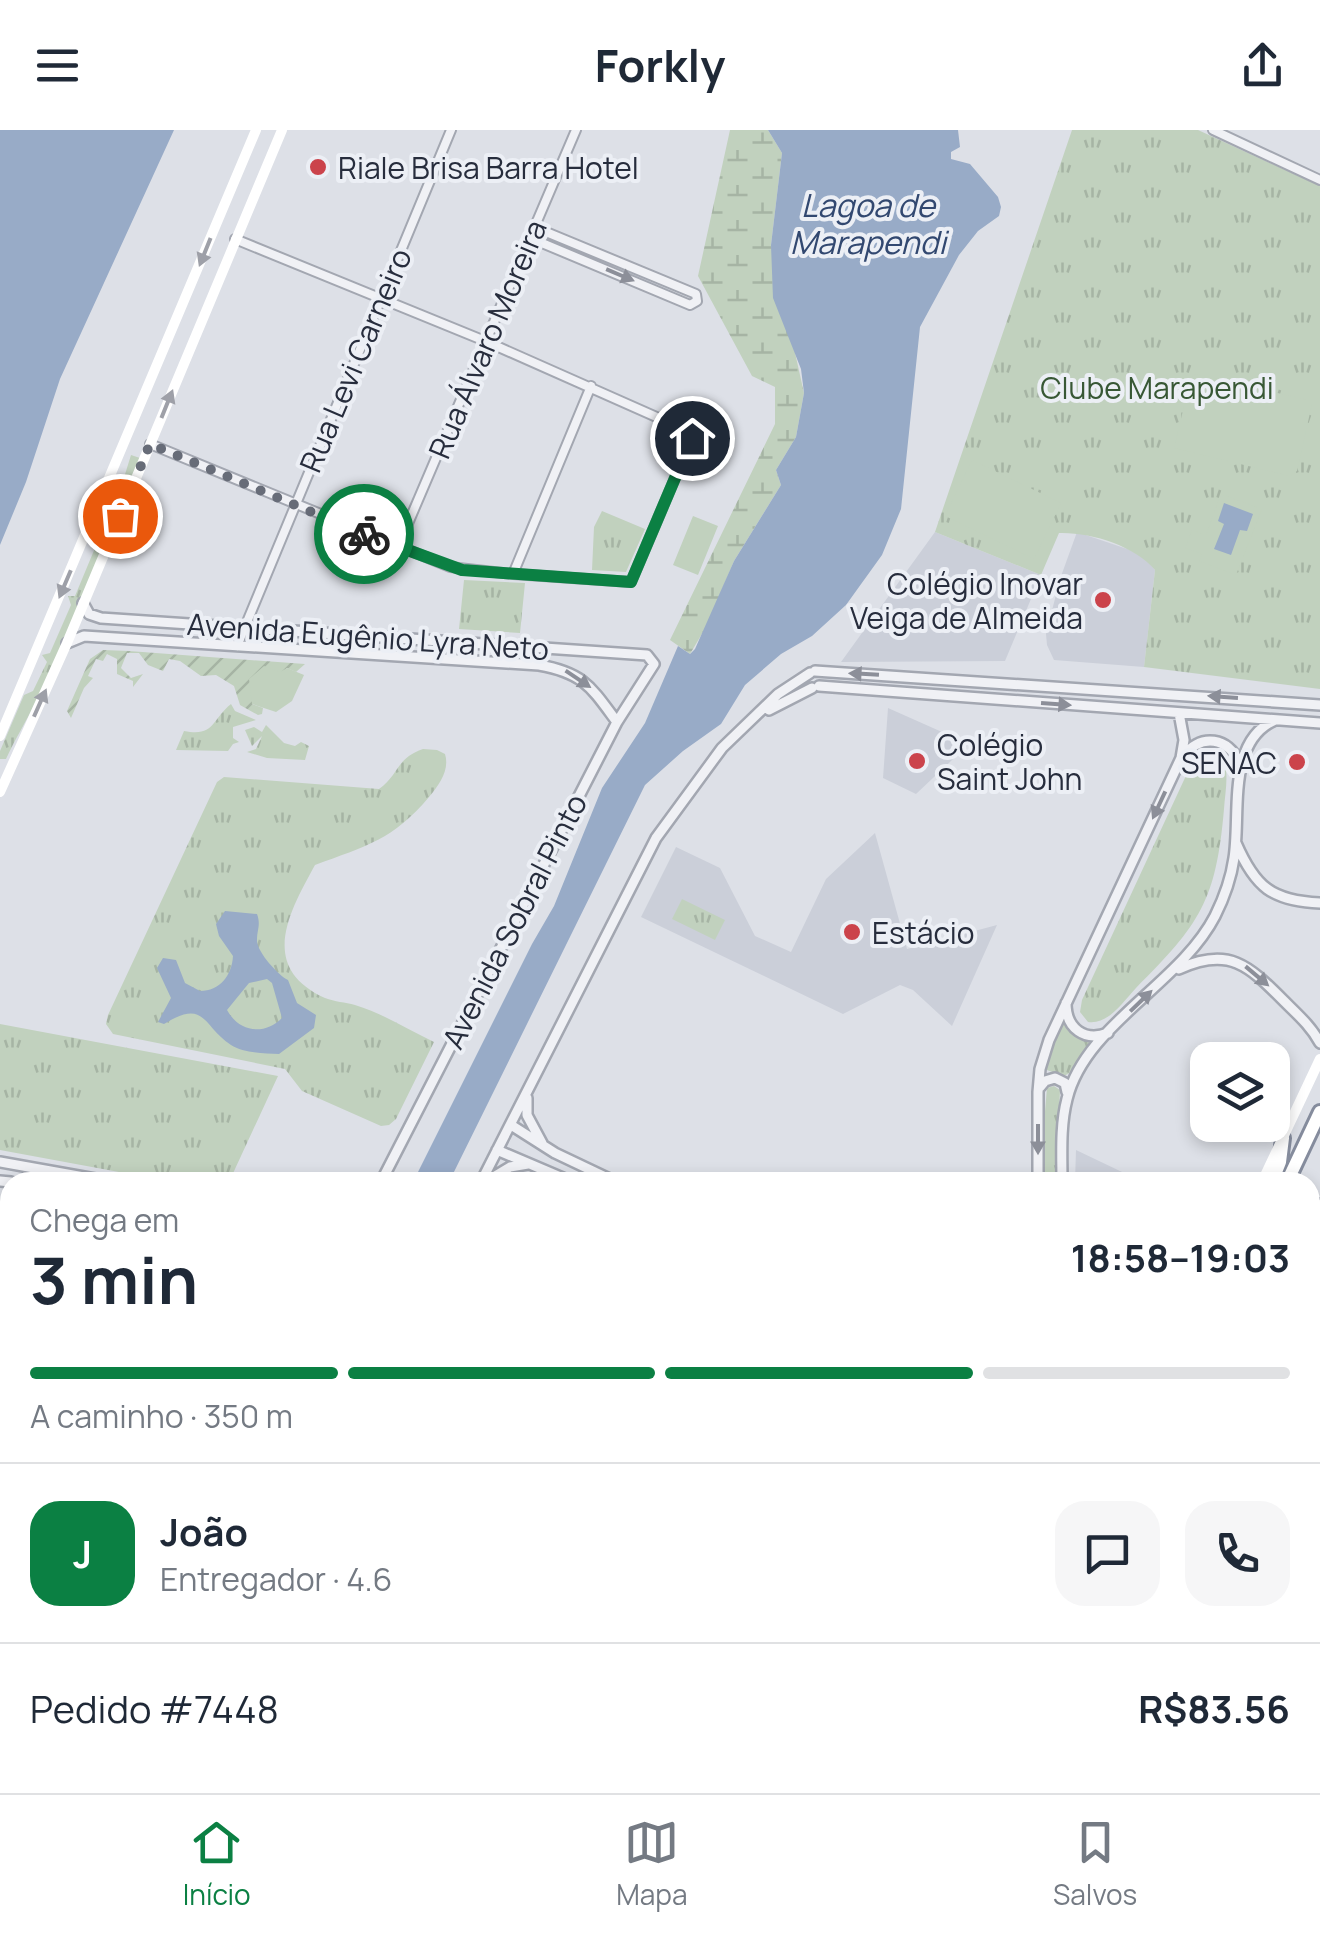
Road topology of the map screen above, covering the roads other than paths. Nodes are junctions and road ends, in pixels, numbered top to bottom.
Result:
1 (256, 130) edge
2 (282, 130) edge
3 (451, 130) edge
4 (576, 130) edge
5 (1212, 130) edge
6 (246, 153) junction
7 (266, 169) junction
8 (1320, 180) edge
9 (534, 227) junction
10 (236, 238) junction
11 (530, 238) junction
12 (380, 298) junction
13 (485, 341) junction
14 (162, 356) junction
15 (183, 366) junction
16 (591, 386) junction
17 (150, 444) junction
18 (294, 506) junction
19 (398, 547) junction
20 (512, 574) junction
21 (83, 604) junction
22 (244, 627) junction
23 (385, 637) junction
24 (67, 643) junction
25 (237, 646) junction
26 (542, 646) junction
27 (384, 655) junction
28 (540, 664) junction
29 (654, 664) joint
30 (812, 672) junction
31 (928, 677) junction
32 (1003, 682) junction
33 (815, 687) junction
34 (1124, 690) junction
35 (929, 694) junction
36 (1003, 700) junction
37 (1301, 703) junction
38 (1320, 704) edge
39 (1122, 708) junction
40 (1180, 713) junction
41 (754, 720) junction
42 (1274, 720) junction
43 (617, 722) junction
44 (1301, 722) junction
45 (1320, 723) edge
46 (27, 733) junction
47 (0, 739) edge
48 (1181, 758) junction
49 (0, 764) edge
50 (1242, 766) junction
51 (0, 792) edge
52 (1236, 843) junction
53 (1320, 903) edge
54 (1172, 972) junction
55 (1066, 1001) junction
56 (1109, 1032) junction
57 (1320, 1043) edge
58 (1320, 1059) edge
59 (1038, 1092) junction
60 (527, 1093) junction
61 (1068, 1095) junction
62 (1320, 1112) edge
63 (511, 1125) junction
64 (1290, 1125) edge
65 (1282, 1142) edge
66 (1283, 1142) edge
67 (543, 1146) junction
68 (497, 1150) junction
69 (0, 1162) edge
70 (533, 1164) junction
71 (580, 1165) junction
72 (56, 1172) edge
73 (386, 1172) edge
74 (487, 1172) edge
75 (501, 1172) edge
76 (550, 1172) edge
77 (577, 1172) edge
78 (595, 1172) edge
79 (1038, 1172) edge
80 (1062, 1172) edge
81 (1267, 1172) edge
82 (1275, 1172) edge
83 (1293, 1172) edge

1 - 6 main road
2 - 7 main road
3 - 12 street, Rua Levi Carneiro
4 - 9 street, Rua Álvaro Moreira
5 - 8 street
6 - 7 main road
6 -> 14 main road
7 - 10 main road
9 - 11 street, Rua Álvaro Moreira
11 -> 9 street
10 - 12 street
10 - 15 main road
11 - 13 street, Rua Álvaro Moreira
12 - 13 street
12 - 18 street, Rua Levi Carneiro
13 - 16 street
13 - 19 street, Rua Álvaro Moreira
14 - 15 main road
14 -> 47 main road
17 -> 15 main road
16 - 20 street
16 - 20 street
17 - 18 street
17 - 21 main road
18 - 19 street
18 - 22 street, Rua Levi Carneiro
19 - 20 street
21 - 22 street, Avenida Eugênio Lyra Neto
21 - 24 main road
22 - 23 street, Avenida Eugênio Lyra Neto
22 - 25 street, Rua Levi Carneiro
23 - 26 street, Avenida Eugênio Lyra Neto
23 - 27 street
24 - 25 street, Avenida Eugênio Lyra Neto
46 -> 24 main road
25 - 27 street, Avenida Eugênio Lyra Neto
26 - 28 street
26 - 29 street, Avenida Eugênio Lyra Neto
27 - 28 street, Avenida Eugênio Lyra Neto
28 -> 43 street, Avenida Eugênio Lyra Neto
29 - 43 street, Avenida Sobral Pinto
31 -> 30 street
30 - 33 street
30 - 41 street
31 - 32 street
31 - 35 street
32 - 34 street
32 - 36 street
33 - 35 street
33 - 41 street
37 -> 34 street
34 - 39 street
35 - 36 street
36 -> 39 street
37 - 38 street
37 - 44 street
39 - 40 street
40 - 42 street
40 - 48 street
41 - 60 street
42 - 44 street
42 - 50 street
43 - 73 street, Avenida Sobral Pinto
44 - 45 street
46 - 49 main road
46 - 51 main road
48 - 50 street
48 -> 55 street
50 - 52 street
52 - 53 street
52 - 54 street
56 -> 54 street
54 -> 57 street
55 - 56 street
55 - 59 street
56 - 61 street
58 - 64 main road
59 - 61 street
59 -> 79 street
60 - 63 street
60 - 67 street
61 - 80 street
62 - 83 highway
63 - 67 street
63 - 68 street
65 - 81 main road
66 - 82 highway
67 - 71 street
68 - 70 street
68 - 74 street
69 - 72 street
70 - 75 street
70 - 76 street
71 - 77 street
71 - 78 street

